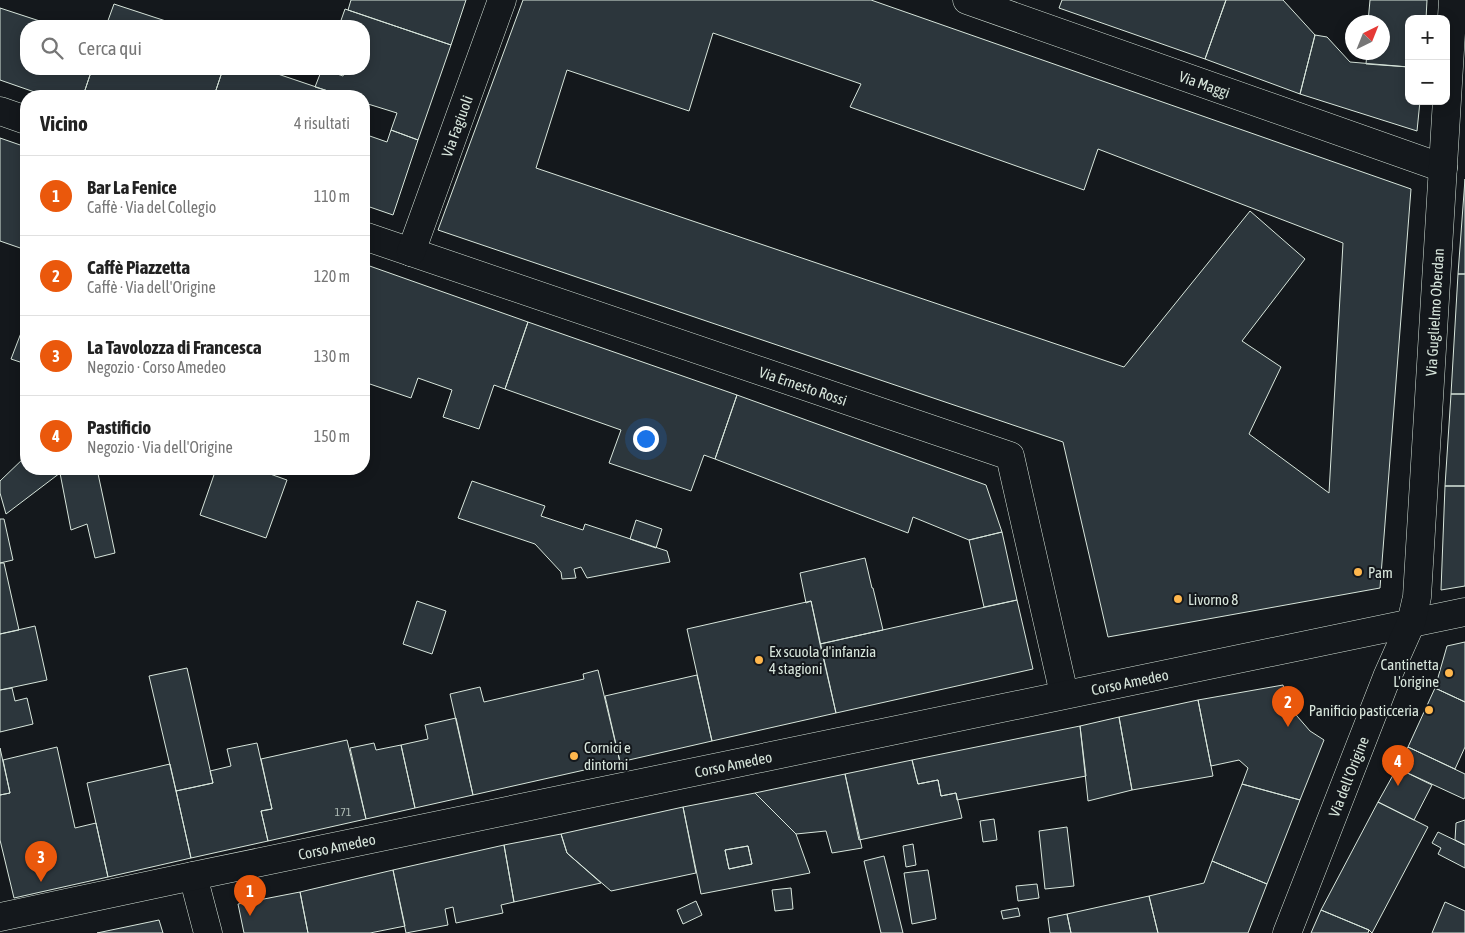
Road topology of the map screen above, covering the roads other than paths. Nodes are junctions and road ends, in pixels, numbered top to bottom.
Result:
1 (502, 0) edge
2 (967, 0) edge
3 (1453, 0) edge
4 (0, 111) edge
5 (20, 118) edge
6 (1443, 168) junction
7 (370, 238) edge
8 (411, 252) junction
9 (1465, 612) edge
10 (1411, 623) junction
11 (1064, 694) junction
12 (193, 876) junction
13 (0, 917) edge
14 (208, 933) edge
15 (1287, 933) edge

1 - 8 street, Via Fagiuoli
2 - 6 street, Via Maggi
3 - 6 street, Via Guglielmo Oberdan
4 - 5 street
6 - 10 street, Via Guglielmo Oberdan
7 - 8 street, Via Ernesto Rossi
8 - 11 street, Via Ernesto Rossi
9 - 10 street, Corso Amedeo
10 - 11 street, Corso Amedeo
10 - 15 street, Via dell'Origine
11 - 12 street, Corso Amedeo
12 - 13 street, Corso Amedeo
12 - 14 street

